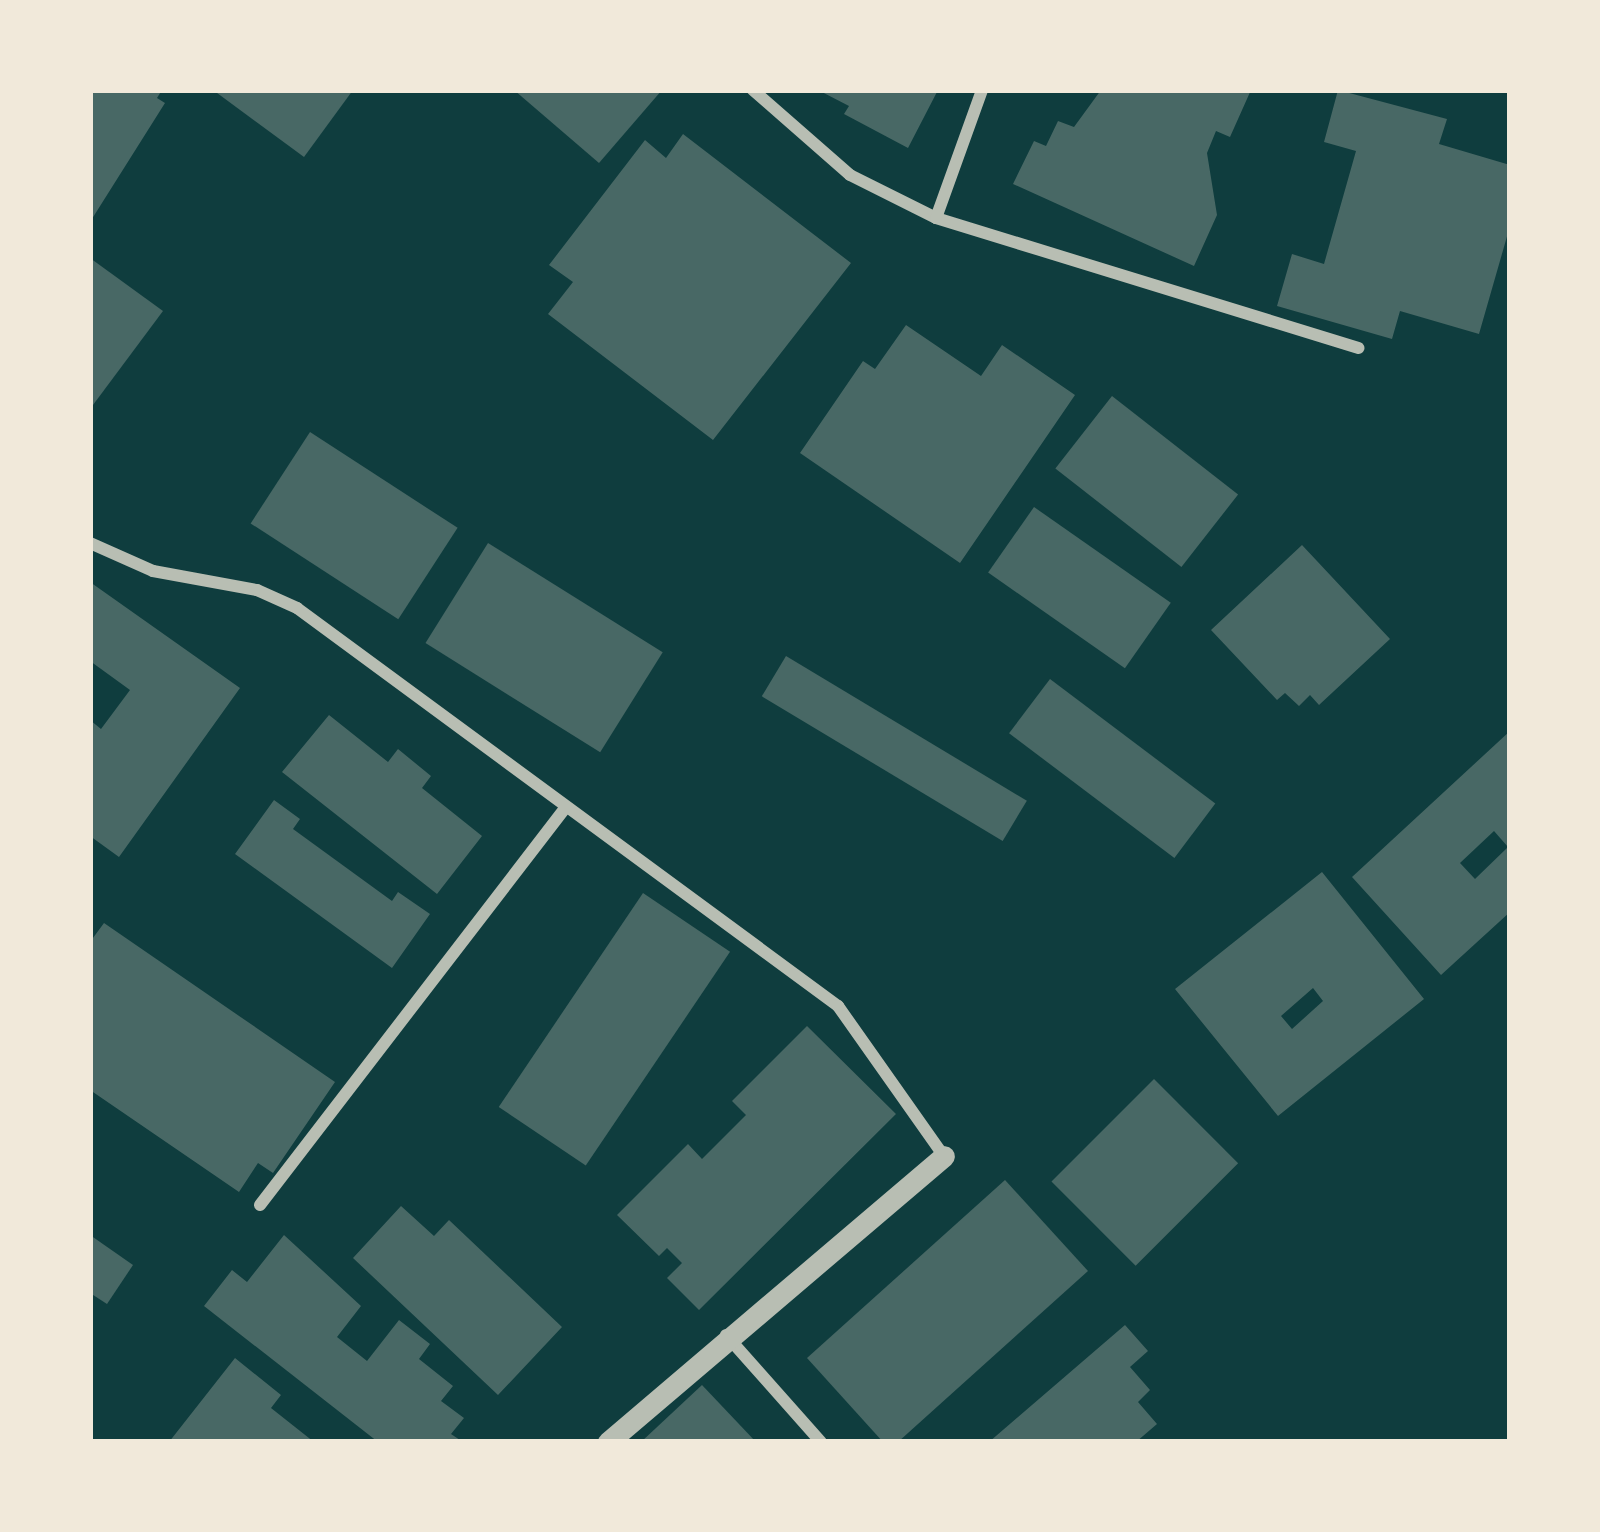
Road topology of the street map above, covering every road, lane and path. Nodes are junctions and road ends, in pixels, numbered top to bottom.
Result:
1 (753, 90) edge
2 (982, 90) edge
3 (936, 218) junction
4 (1358, 348) dead end
5 (90, 543) edge
6 (566, 807) junction
7 (944, 1156) joint
8 (260, 1204) dead end
9 (725, 1335) junction
10 (608, 1442) edge
11 (821, 1442) edge

1 - 3 street
2 - 3 street
3 - 4 street
5 - 6 street
6 - 7 street
6 - 8 street
7 - 9 street
9 - 10 street
9 - 11 street

